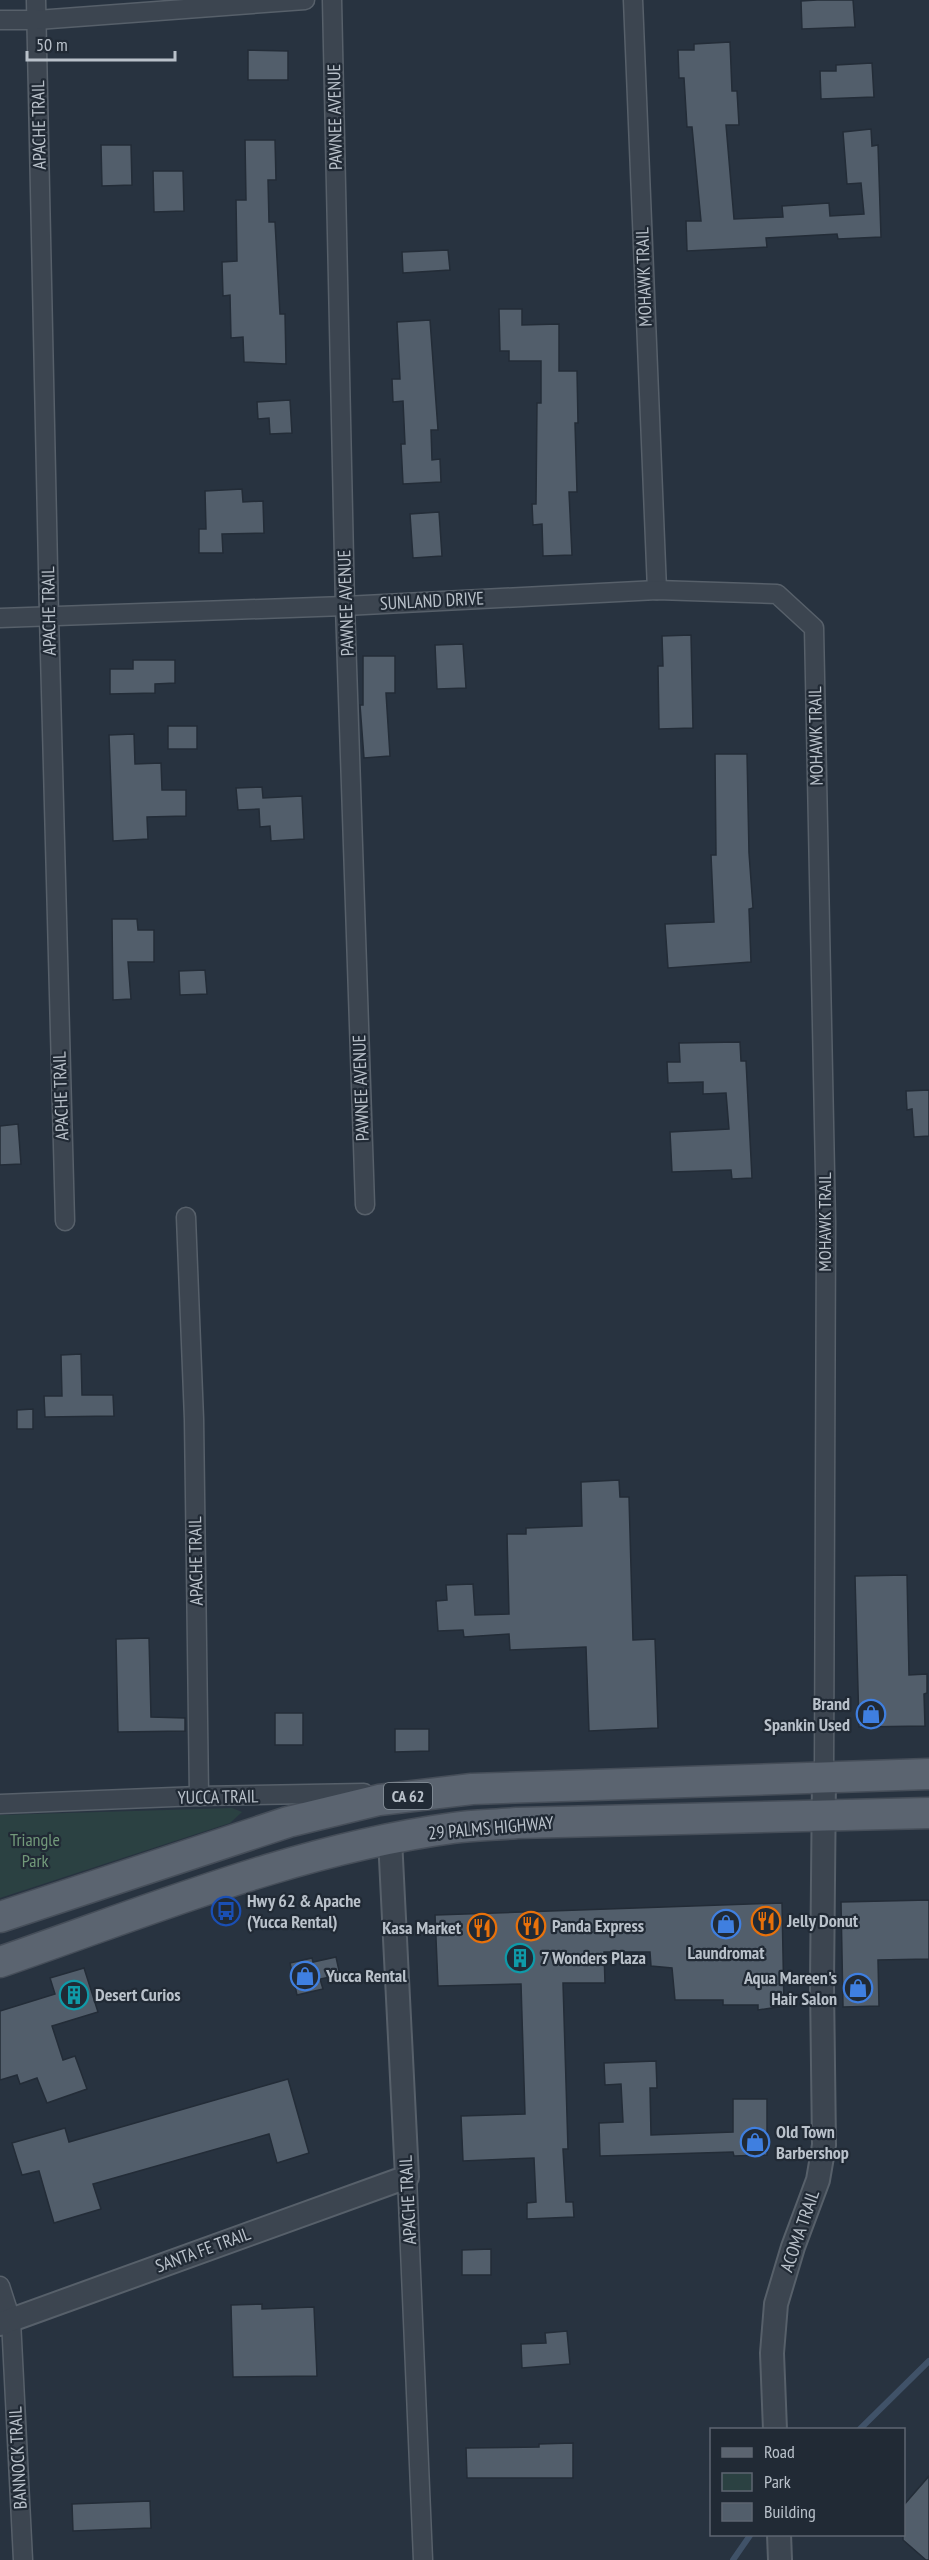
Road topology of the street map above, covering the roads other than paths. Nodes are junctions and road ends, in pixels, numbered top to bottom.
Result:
1 (36, 0) edge
2 (305, 0) edge
3 (332, 0) edge
4 (633, 0) edge
5 (0, 20) edge
6 (36, 20) junction
7 (657, 590) junction
8 (345, 606) junction
9 (48, 616) junction
10 (0, 618) edge
11 (814, 628) joint
12 (365, 1205) dead end
13 (186, 1217) dead end
14 (65, 1221) dead end
15 (929, 1774) edge
16 (824, 1777) junction
17 (436, 1792) junction
18 (199, 1796) junction
19 (0, 1804) edge
20 (929, 1813) edge
21 (824, 1816) junction
22 (390, 1839) junction
23 (0, 1917) edge
24 (0, 1962) edge
25 (407, 2176) junction
26 (0, 2286) edge
27 (5, 2322) edge
28 (775, 2428) edge
29 (779, 2536) edge
30 (23, 2560) edge
31 (423, 2560) edge
32 (780, 2560) edge

1 - 6 street, APACHE TRAIL
2 - 6 street
3 - 8 street, PAWNEE AVENUE
4 - 7 street, MOHAWK TRAIL
5 - 6 street
6 - 9 street, APACHE TRAIL
7 - 8 street, SUNLAND DRIVE
7 - 11 street, SUNLAND DRIVE
8 - 9 street, SUNLAND DRIVE
8 - 12 street, PAWNEE AVENUE
9 - 10 street, SUNLAND DRIVE
9 - 14 street, APACHE TRAIL
11 - 16 street, MOHAWK TRAIL
13 - 18 street, APACHE TRAIL
15 - 16 main road, 29 PALMS HIGHWAY / CA 62
16 - 17 main road, 29 PALMS HIGHWAY / CA 62
16 - 21 street, MOHAWK TRAIL
17 - 18 street, YUCCA TRAIL
17 - 23 main road, 29 PALMS HIGHWAY / CA 62
18 - 19 street, YUCCA TRAIL
20 - 21 main road, 29 PALMS HIGHWAY / CA 62
21 - 22 main road, 29 PALMS HIGHWAY / CA 62
21 - 28 street, ACOMA TRAIL
22 - 24 main road, 29 PALMS HIGHWAY / CA 62
22 - 25 street, APACHE TRAIL
25 - 27 street, SANTA FE TRAIL
25 - 31 street, APACHE TRAIL
26 - 27 street, BANNOCK TRAIL
27 - 30 street, BANNOCK TRAIL
29 - 32 street

